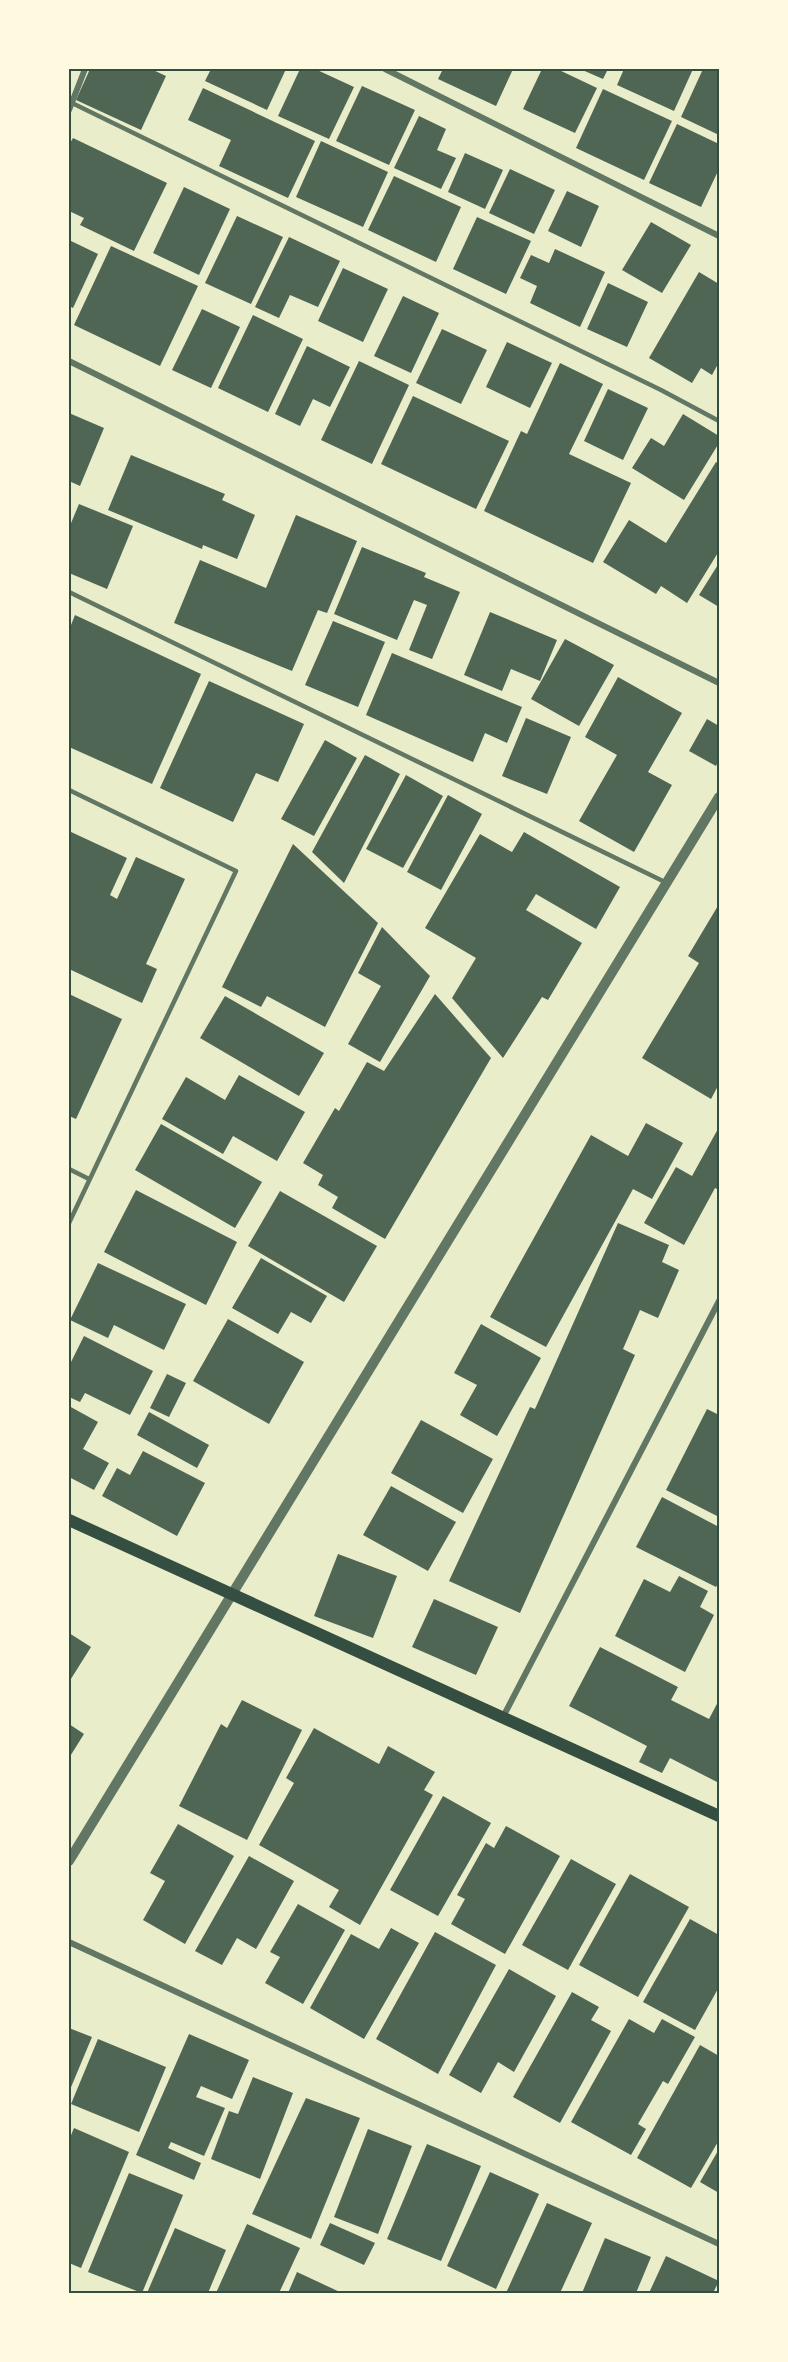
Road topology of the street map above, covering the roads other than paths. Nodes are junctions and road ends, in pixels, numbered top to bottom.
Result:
1 (85, 69) edge
2 (385, 69) edge
3 (70, 107) edge
4 (719, 236) edge
5 (69, 361) edge
6 (719, 422) edge
7 (69, 592) edge
8 (719, 683) edge
9 (69, 790) edge
10 (719, 797) edge
11 (667, 883) junction
12 (69, 1169) edge
13 (89, 1179) junction
14 (69, 1223) edge
15 (719, 1301) edge
16 (69, 1520) edge
17 (233, 1595) junction
18 (503, 1718) junction
19 (719, 1816) edge
20 (69, 1861) edge
21 (69, 1942) edge
22 (719, 2244) edge

1 - 3 street
2 - 4 street
3 - 6 lane
5 - 8 street
7 - 11 lane
9 - 13 lane
10 - 11 street
11 - 17 street
12 - 13 lane
13 - 14 lane
15 - 18 street
16 - 17 main road
17 - 18 main road
17 - 20 street
18 - 19 main road
21 - 22 street

